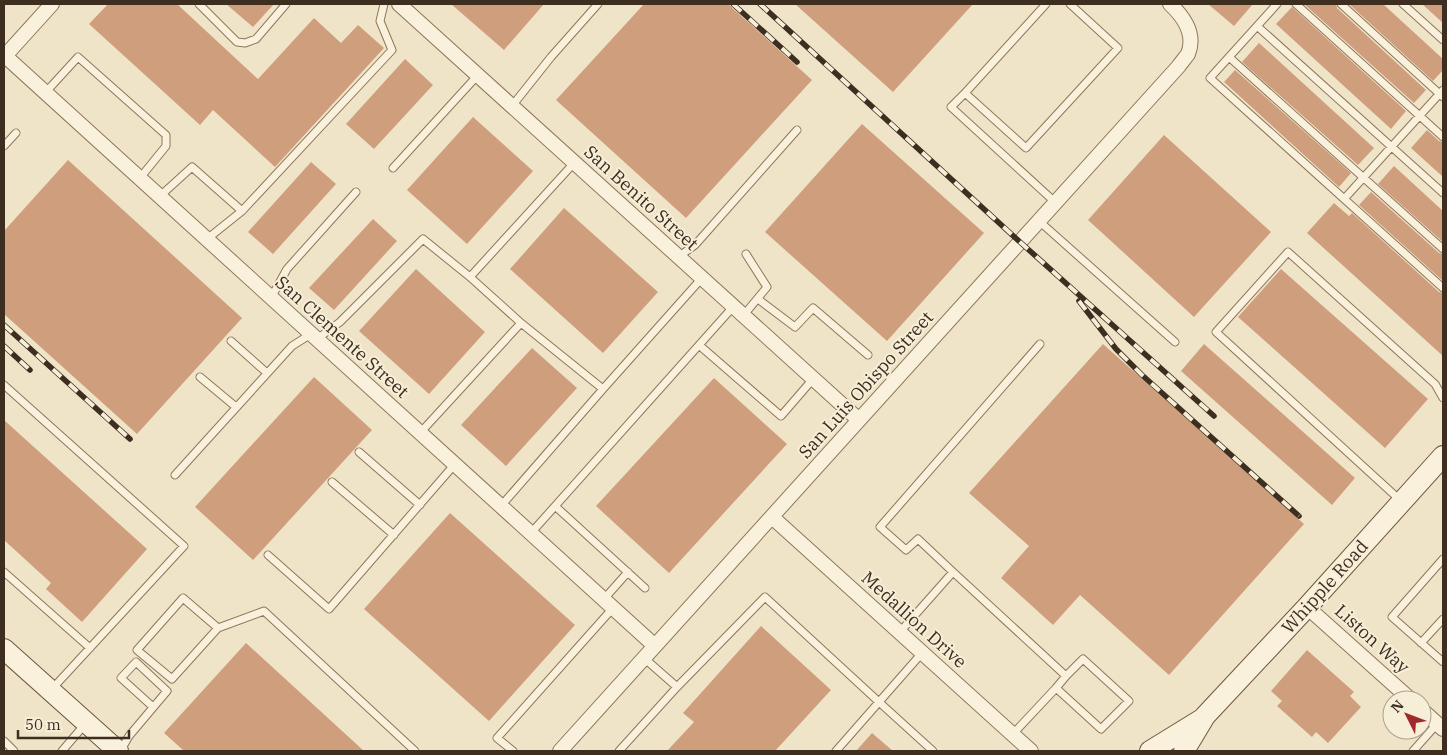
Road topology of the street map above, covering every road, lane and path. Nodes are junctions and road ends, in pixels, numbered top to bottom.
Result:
1 (52, 4) edge
2 (198, 4) edge
3 (286, 4) edge
4 (384, 4) edge
5 (398, 4) edge
6 (598, 4) edge
7 (1046, 4) edge
8 (1070, 4) edge
9 (1170, 4) edge
10 (1277, 4) edge
11 (1296, 4) edge
12 (1341, 4) edge
13 (1403, 4) edge
14 (1257, 26) junction
15 (1443, 40) edge
16 (4, 56) edge
17 (1229, 57) junction
18 (478, 75) junction
19 (45, 93) junction
20 (965, 93) junction
21 (1442, 94) edge
22 (512, 106) junction
23 (1420, 116) junction
24 (797, 130) dead end
25 (16, 133) dead end
26 (1443, 137) edge
27 (4, 146) edge
28 (1392, 147) junction
29 (574, 163) junction
30 (393, 168) dead end
31 (1364, 177) junction
32 (140, 179) junction
33 (356, 192) dead end
34 (1443, 193) edge
35 (159, 197) junction
36 (1344, 199) junction
37 (1056, 203) junction
38 (242, 211) junction
39 (1039, 222) junction
40 (207, 240) junction
41 (1443, 249) edge
42 (746, 254) dead end
43 (678, 257) junction
44 (470, 277) junction
45 (702, 278) junction
46 (1443, 288) edge
47 (271, 298) junction
48 (758, 299) junction
49 (738, 311) junction
50 (521, 323) junction
51 (314, 337) junction
52 (231, 341) dead end
53 (1175, 342) dead end
54 (1040, 344) dead end
55 (699, 345) junction
56 (868, 355) dead end
57 (267, 373) junction
58 (200, 377) dead end
59 (813, 379) junction
60 (4, 385) edge
61 (603, 389) junction
62 (1443, 398) edge
63 (236, 408) junction
64 (859, 420) junction
65 (420, 433) junction
66 (359, 452) dead end
67 (1443, 456) edge
68 (455, 464) junction
69 (175, 475) dead end
70 (332, 482) dead end
71 (1402, 502) junction
72 (420, 505) junction
73 (501, 506) junction
74 (555, 506) junction
75 (772, 518) junction
76 (531, 533) junction
77 (394, 535) junction
78 (268, 555) dead end
79 (1443, 559) edge
80 (4, 572) edge
81 (628, 572) junction
82 (953, 572) junction
83 (645, 588) dead end
84 (609, 604) junction
85 (1307, 607) junction
86 (1443, 619) edge
87 (218, 628) junction
88 (900, 633) junction
89 (1421, 643) junction
90 (655, 646) junction
91 (4, 648) edge
92 (90, 648) junction
93 (922, 653) junction
94 (644, 658) junction
95 (1443, 662) edge
96 (1066, 676) junction
97 (677, 687) junction
98 (1056, 688) junction
99 (1400, 690) edge
100 (50, 691) junction
101 (879, 702) junction
102 (153, 707) junction
103 (1206, 716) junction
104 (86, 723) junction
105 (1440, 726) edge
106 (1012, 735) junction
107 (4, 741) edge
108 (14, 751) edge
109 (62, 751) edge
110 (119, 751) edge
111 (415, 751) edge
112 (513, 751) edge
113 (560, 751) edge
114 (619, 751) edge
115 (836, 751) edge
116 (933, 751) edge
117 (1031, 751) edge
118 (1150, 751) edge
119 (1184, 751) edge
120 (1413, 751) edge

1 - 16 street
2 - 3 lane
4 - 38 lane
5 - 18 street, San Benito Street
6 - 22 lane
7 - 20 lane
8 - 20 lane
9 - 37 street, San Luis Obispo Street
10 - 14 lane
11 - 23 lane
12 - 21 lane
13 - 15 lane
14 - 17 lane
14 - 28 lane
16 - 19 street, San Clemente Street
17 - 31 lane
17 - 36 lane
18 - 22 street, San Benito Street
18 - 30 lane
19 - 32 street, San Clemente Street
19 - 32 lane
20 - 37 lane
21 - 23 lane
22 - 29 street, San Benito Street
23 - 26 lane
23 - 28 lane
24 - 43 lane
25 - 27 lane
28 - 31 lane
28 - 34 lane
29 - 43 street, San Benito Street
29 - 44 lane
31 - 36 lane
31 - 41 lane
32 - 35 street, San Clemente Street
33 - 47 lane
35 - 38 lane
35 - 40 street, San Clemente Street
36 - 46 lane
37 - 39 street, San Luis Obispo Street
38 - 40 lane
39 - 53 lane
39 - 64 street, San Luis Obispo Street
40 - 47 street, San Clemente Street
42 - 48 lane
43 - 45 street, San Benito Street
44 - 50 lane
44 - 51 lane
45 - 49 street, San Benito Street
45 - 61 lane
47 - 51 street, San Clemente Street
48 - 49 lane
48 - 56 lane
49 - 55 lane
49 - 59 street, San Benito Street
50 - 61 lane
50 - 65 lane
51 - 57 lane
51 - 65 street, San Clemente Street
52 - 57 lane
54 - 82 lane
55 - 59 lane
55 - 74 lane
57 - 63 lane
58 - 63 lane
59 - 64 street, San Benito Street
60 - 92 lane
61 - 73 lane
62 - 71 lane
63 - 69 lane
64 - 75 street, San Luis Obispo Street
65 - 68 street, San Clemente Street
66 - 72 lane
67 - 71 main road, Whipple Road
68 - 72 lane
68 - 73 street, San Clemente Street
70 - 77 lane
71 - 85 main road, Whipple Road
72 - 77 lane
73 - 76 street, San Clemente Street
74 - 76 lane
74 - 81 lane
75 - 88 street, Medallion Drive
75 - 90 street, San Luis Obispo Street
76 - 84 street, San Clemente Street
77 - 78 lane
79 - 89 lane
80 - 92 lane
81 - 83 lane
81 - 84 lane
82 - 88 lane
82 - 96 lane
84 - 90 street, San Clemente Street
84 - 112 lane
85 - 99 street, Liston Way
85 - 103 main road, Whipple Road
86 - 89 lane
87 - 87 lane
87 - 111 lane
88 - 93 street, Medallion Drive
89 - 95 lane
90 - 94 street, San Luis Obispo Street
91 - 100 main road
92 - 100 lane
93 - 101 lane
93 - 106 street, Medallion Drive
94 - 97 lane
94 - 113 street, San Luis Obispo Street
96 - 98 lane
96 - 98 lane
97 - 101 lane
97 - 114 lane
98 - 106 lane
100 - 104 main road
101 - 115 lane
101 - 116 lane
102 - 102 lane
102 - 110 lane
103 - 118 main road, Whipple Road
103 - 119 main road, Whipple Road
104 - 109 lane
104 - 110 main road
105 - 120 lane
106 - 117 street, Medallion Drive
107 - 108 lane

